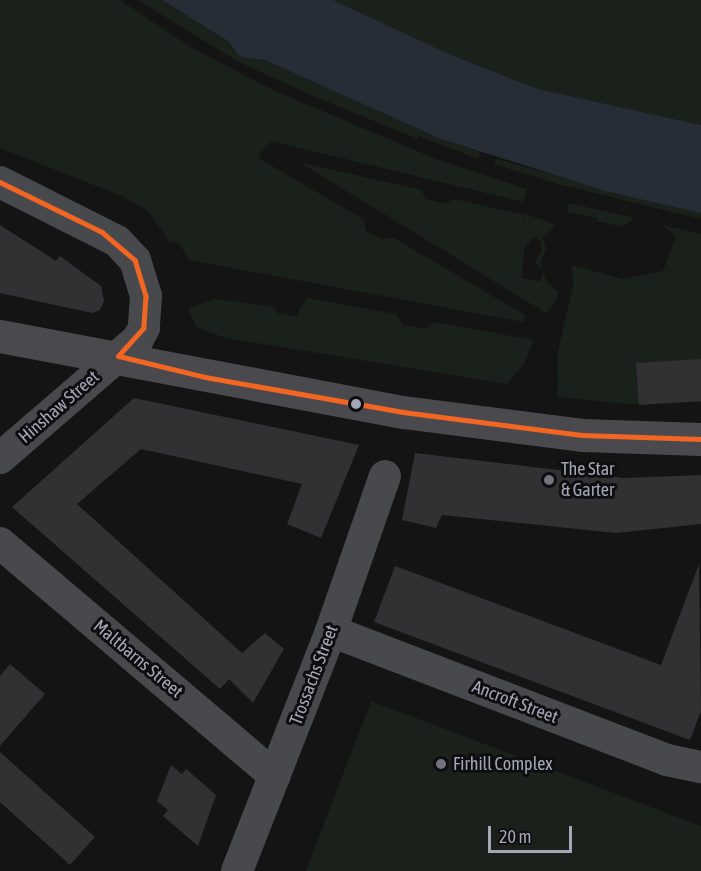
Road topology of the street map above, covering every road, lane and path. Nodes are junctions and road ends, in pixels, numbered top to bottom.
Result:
1 (0, 182) edge
2 (0, 336) edge
3 (119, 356) junction
4 (701, 439) edge
5 (0, 458) edge
6 (385, 477) dead end
7 (0, 543) edge
8 (331, 631) junction
9 (701, 767) edge
10 (275, 776) junction
11 (237, 871) edge

1 - 3 street, Hinshaw Street
2 - 3 main road
3 - 4 main road
3 - 5 street, Hinshaw Street
6 - 8 street, Trossachs Street
7 - 10 street, Maltbarns Street
8 - 9 street, Ancroft Street
8 - 10 street, Trossachs Street
10 - 11 street, Trossachs Street

